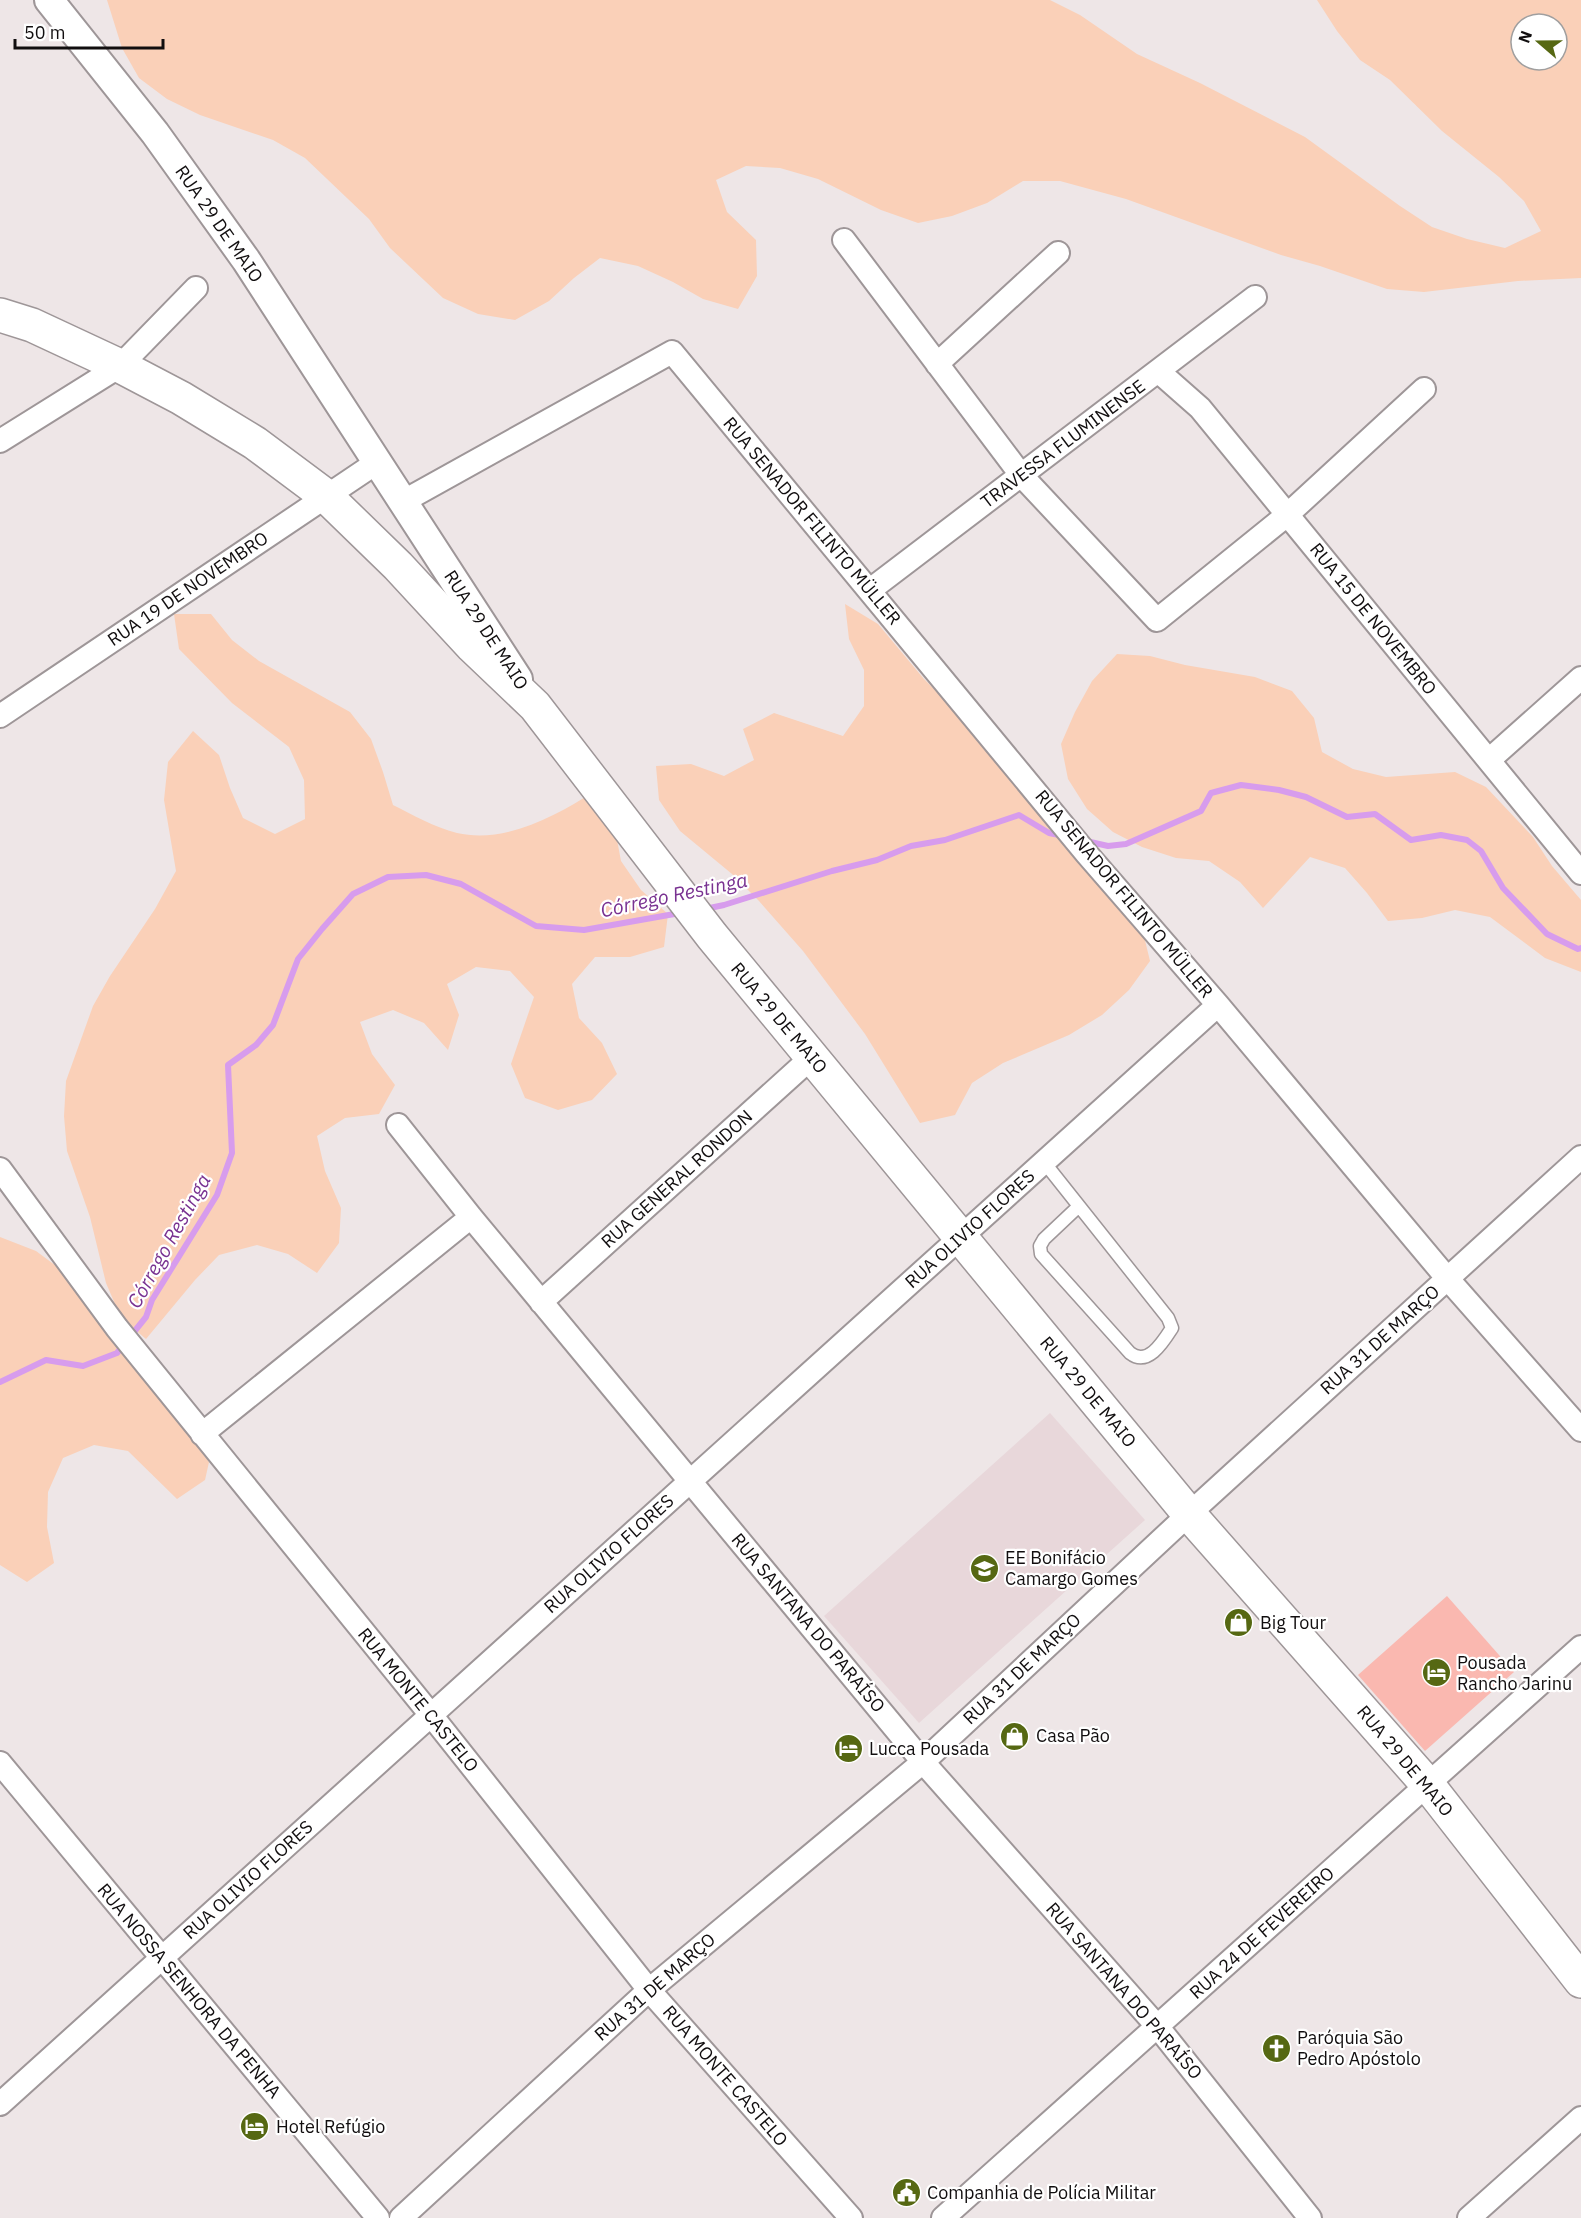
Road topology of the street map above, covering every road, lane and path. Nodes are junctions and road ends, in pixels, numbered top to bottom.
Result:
1 (49, 0) edge
2 (844, 240) dead end
3 (1058, 253) dead end
4 (196, 288) dead end
5 (1255, 297) dead end
6 (0, 315) edge
7 (936, 364) junction
8 (120, 366) junction
9 (1158, 371) junction
10 (1424, 388) dead end
11 (0, 441) edge
12 (376, 463) junction
13 (1021, 476) junction
14 (326, 496) junction
15 (402, 502) junction
16 (1287, 515) junction
17 (870, 590) junction
18 (1581, 678) edge
19 (535, 706) junction
20 (0, 716) edge
21 (1490, 760) junction
22 (1581, 873) edge
23 (1218, 1005) junction
24 (812, 1057) junction
25 (398, 1125) dead end
26 (1581, 1157) edge
27 (1044, 1162) junction
28 (0, 1169) edge
29 (1079, 1206) junction
30 (471, 1217) junction
31 (960, 1237) junction
32 (1447, 1278) junction
33 (542, 1302) junction
34 (1581, 1430) edge
35 (202, 1434) junction
36 (690, 1481) junction
37 (1189, 1514) junction
38 (1581, 1647) edge
39 (431, 1715) junction
40 (923, 1762) junction
41 (0, 1763) edge
42 (1428, 1785) junction
43 (161, 1958) junction
44 (1581, 1981) edge
45 (649, 1989) junction
46 (1157, 2026) junction
47 (0, 2104) edge
48 (1581, 2118) edge
49 (378, 2218) edge
50 (401, 2218) edge
51 (851, 2218) edge
52 (943, 2218) edge
53 (1310, 2218) edge
54 (1469, 2218) edge

1 - 12 street, RUA 29 DE MAIO
2 - 7 street
3 - 7 street
4 - 8 street
5 - 9 street, TRAVESSA FLUMINENSE
6 - 8 main road
7 - 13 street
8 - 11 street
8 - 14 main road
9 - 13 street, TRAVESSA FLUMINENSE
9 - 16 street, RUA 15 DE NOVEMBRO
10 - 16 street
12 - 14 street, RUA 19 DE NOVEMBRO
12 - 15 street, RUA 29 DE MAIO
13 - 16 street
13 - 17 street, TRAVESSA FLUMINENSE
14 - 19 main road
14 - 20 street, RUA 19 DE NOVEMBRO
15 - 17 street, RUA SENADOR FILINTO MÜLLER
15 - 19 street, RUA 29 DE MAIO
16 - 21 street, RUA 15 DE NOVEMBRO
17 - 23 street, RUA SENADOR FILINTO MÜLLER
18 - 21 street
19 - 24 main road, RUA 29 DE MAIO
21 - 22 street, RUA 15 DE NOVEMBRO
23 - 27 street, RUA OLIVIO FLORES
23 - 32 street, RUA SENADOR FILINTO MÜLLER
24 - 31 main road, RUA 29 DE MAIO
24 - 33 street, RUA GENERAL RONDON
25 - 30 street, RUA SANTANA DO PARAÍSO
26 - 32 street, RUA 31 DE MARÇO
27 - 29 lane
27 - 31 street, RUA OLIVIO FLORES
28 - 35 street, RUA MONTE CASTELO
29 - 29 lane
30 - 33 street, RUA SANTANA DO PARAÍSO
30 - 35 street
31 - 36 street, RUA OLIVIO FLORES
31 - 37 main road, RUA 29 DE MAIO
32 - 34 street, RUA SENADOR FILINTO MÜLLER
32 - 37 street, RUA 31 DE MARÇO
33 - 36 street, RUA SANTANA DO PARAÍSO
35 - 39 street, RUA MONTE CASTELO
36 - 39 street, RUA OLIVIO FLORES
36 - 40 street, RUA SANTANA DO PARAÍSO
37 - 40 street, RUA 31 DE MARÇO
37 - 42 main road, RUA 29 DE MAIO
38 - 42 street, RUA 24 DE FEVEREIRO
39 - 43 street, RUA OLIVIO FLORES
39 - 45 street, RUA MONTE CASTELO
40 - 45 street, RUA 31 DE MARÇO
40 - 46 street, RUA SANTANA DO PARAÍSO
41 - 43 street, RUA NOSSA SENHORA DA PENHA
42 - 44 main road, RUA 29 DE MAIO
42 - 46 street, RUA 24 DE FEVEREIRO
43 - 47 street, RUA OLIVIO FLORES
43 - 49 street, RUA NOSSA SENHORA DA PENHA
45 - 50 street, RUA 31 DE MARÇO
45 - 51 street, RUA MONTE CASTELO
46 - 52 street, RUA 24 DE FEVEREIRO
46 - 53 street, RUA SANTANA DO PARAÍSO
48 - 54 street

